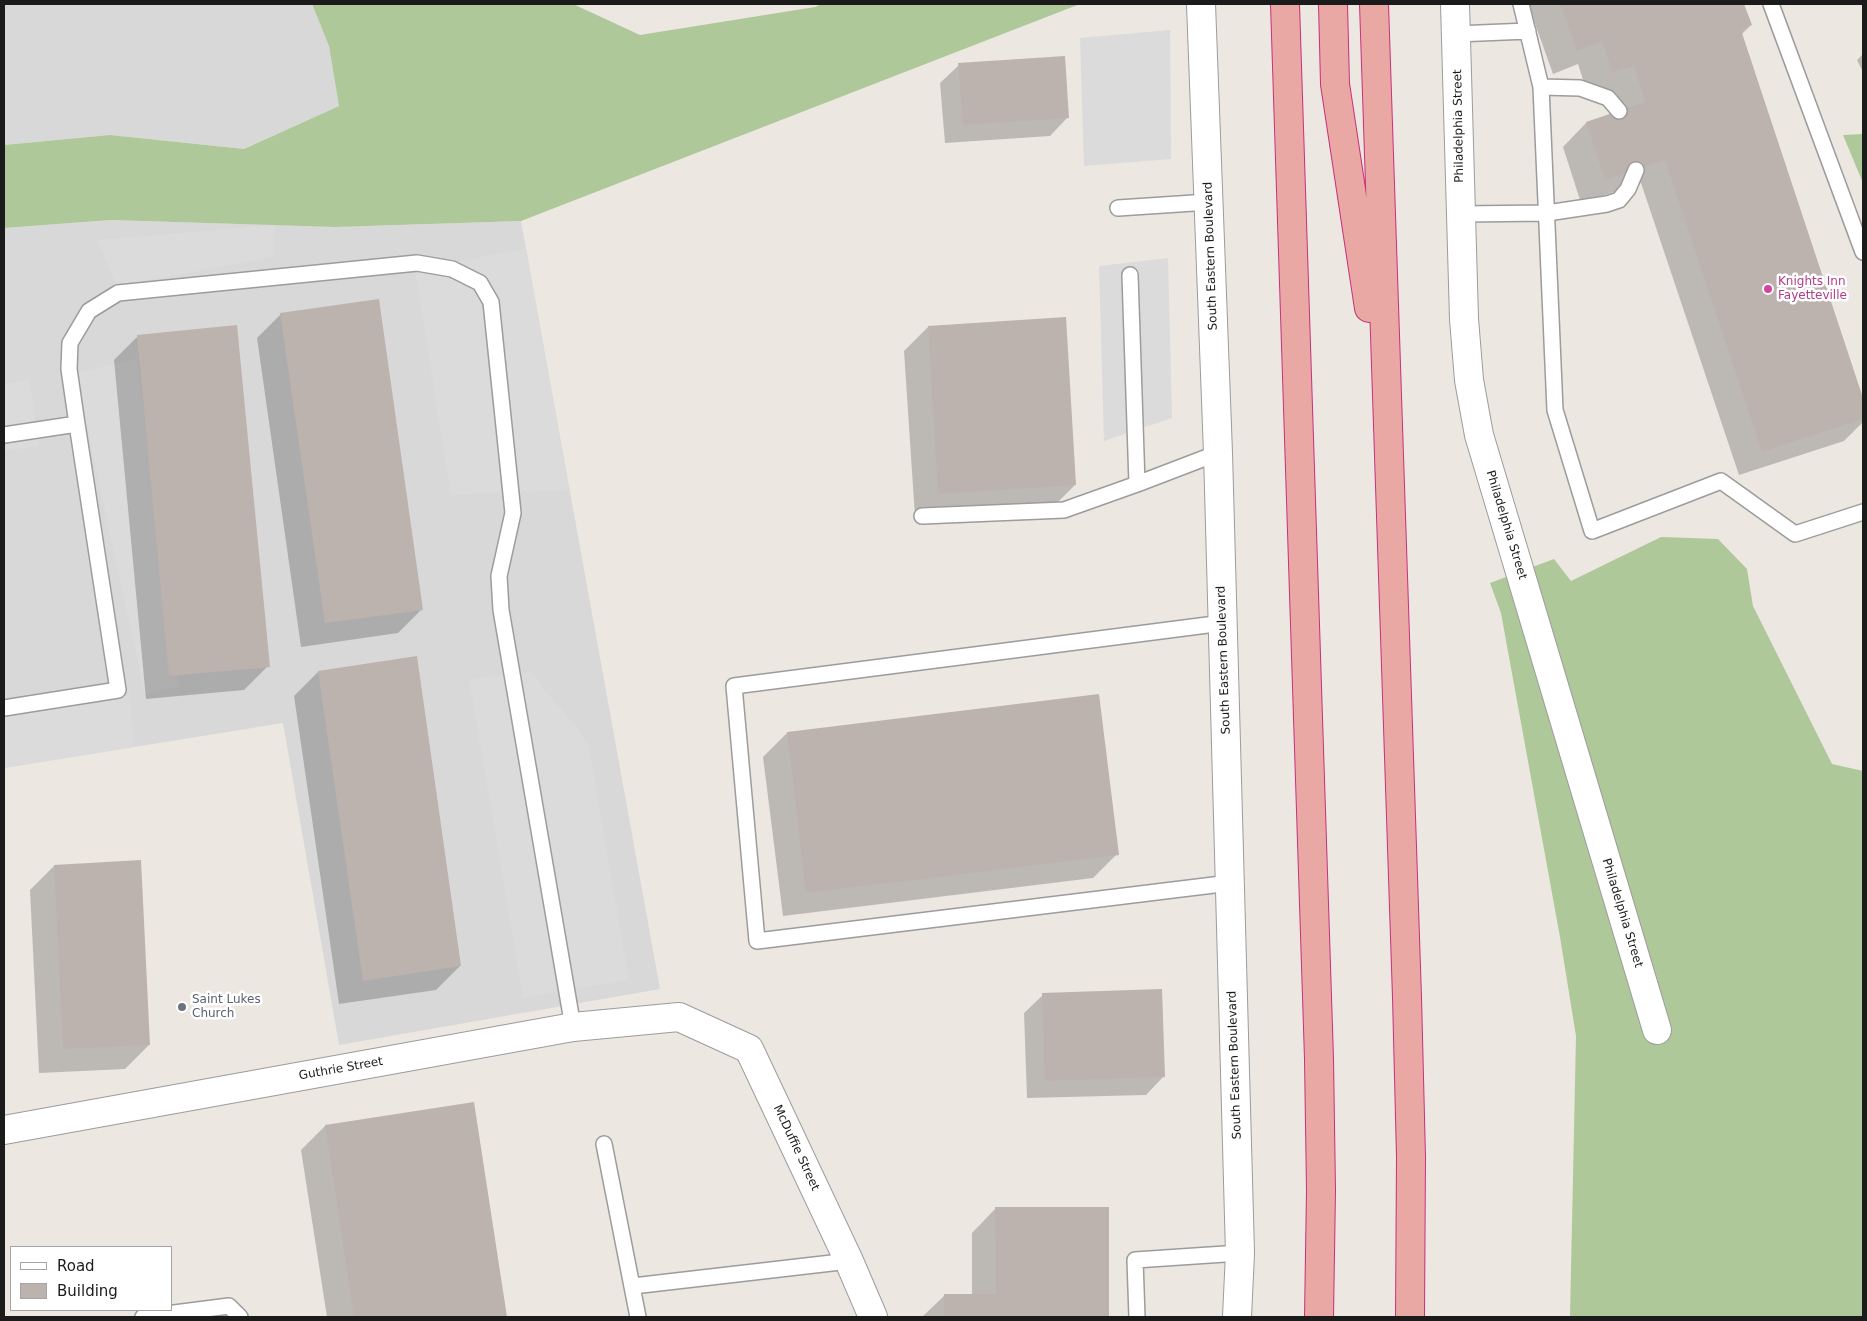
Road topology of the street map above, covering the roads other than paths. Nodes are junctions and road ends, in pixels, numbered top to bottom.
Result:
1 (1201, 4) edge
2 (1285, 4) edge
3 (1333, 4) edge
4 (1374, 4) edge
5 (1455, 4) edge
6 (1521, 4) edge
7 (1771, 4) edge
8 (1528, 31) junction
9 (1456, 34) junction
10 (1542, 87) junction
11 (1619, 110) dead end
12 (1636, 170) dead end
13 (1209, 202) junction
14 (1118, 208) dead end
15 (1547, 213) junction
16 (1461, 214) junction
17 (1863, 252) edge
18 (1130, 275) dead end
19 (77, 424) junction
20 (1388, 428) junction
21 (4, 435) edge
22 (1218, 453) junction
23 (1136, 484) junction
24 (1863, 512) edge
25 (922, 516) dead end
26 (1223, 623) junction
27 (4, 708) edge
28 (1230, 883) junction
29 (679, 1016) joint
30 (574, 1028) junction
31 (1657, 1030) dead end
32 (4, 1130) edge
33 (604, 1144) dead end
34 (1240, 1253) junction
35 (849, 1261) junction
36 (633, 1286) junction
37 (143, 1317) edge
38 (240, 1317) edge
39 (638, 1317) edge
40 (873, 1317) edge
41 (1137, 1317) edge
42 (1237, 1317) edge
43 (1319, 1317) edge
44 (1410, 1317) edge

1 - 13 street, South Eastern Boulevard
2 - 43 highway
3 - 20 highway
4 - 20 highway
5 - 9 street, Philadelphia Street
6 - 8 lane
7 - 17 lane
8 - 9 lane
8 - 10 lane
9 - 16 street, Philadelphia Street
10 - 11 lane
10 - 15 lane
12 - 15 lane
13 - 14 lane
13 - 22 street, South Eastern Boulevard
15 - 16 lane
15 - 24 lane
16 - 31 street, Philadelphia Street
18 - 23 lane
19 - 21 lane
19 - 27 lane
19 - 30 lane
20 - 44 highway
22 - 23 lane
22 - 26 street, South Eastern Boulevard
23 - 25 lane
26 - 28 street, South Eastern Boulevard
26 - 28 lane
28 - 34 street, South Eastern Boulevard
29 - 30 street, Guthrie Street
29 - 35 street, McDuffie Street
30 - 32 street, Guthrie Street
33 - 36 lane
34 - 41 lane
34 - 42 street, South Eastern Boulevard
35 - 36 lane
35 - 40 street, McDuffie Street
36 - 39 lane
37 - 38 lane

